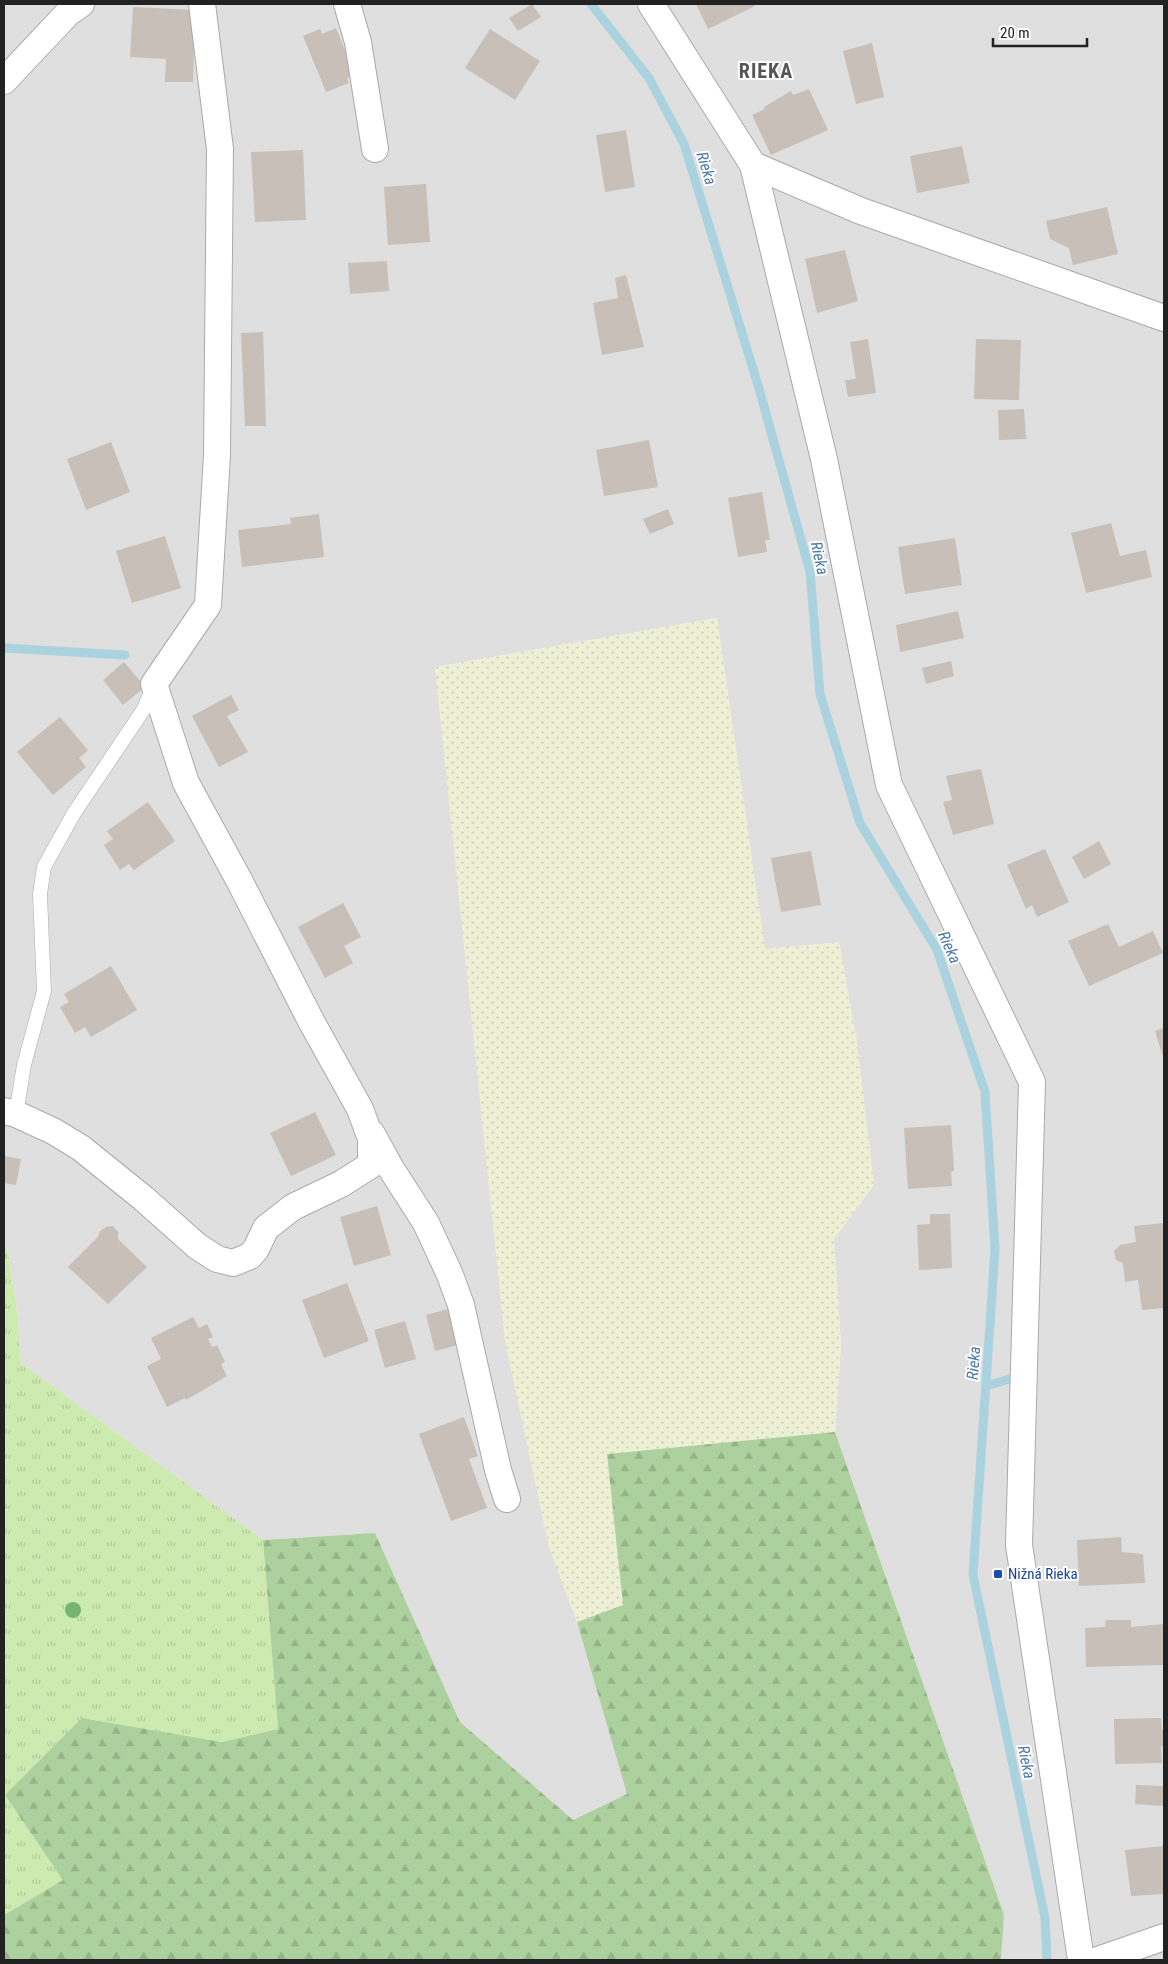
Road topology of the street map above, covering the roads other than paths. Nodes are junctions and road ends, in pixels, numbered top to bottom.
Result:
1 (81, 4) edge
2 (202, 4) edge
3 (347, 4) edge
4 (651, 4) edge
5 (4, 80) edge
6 (376, 149) dead end
7 (753, 165) junction
8 (1164, 318) edge
9 (154, 684) junction
10 (10, 1113) edge
11 (365, 1122) junction
12 (507, 1499) dead end
13 (1164, 1937) edge
14 (1081, 1960) edge
15 (1098, 1960) edge

1 - 5 street
2 - 9 street
3 - 6 street
4 - 7 street
7 - 8 street
7 - 14 street
9 - 10 lane
9 - 11 street
10 - 11 street
11 - 12 street
13 - 15 street

